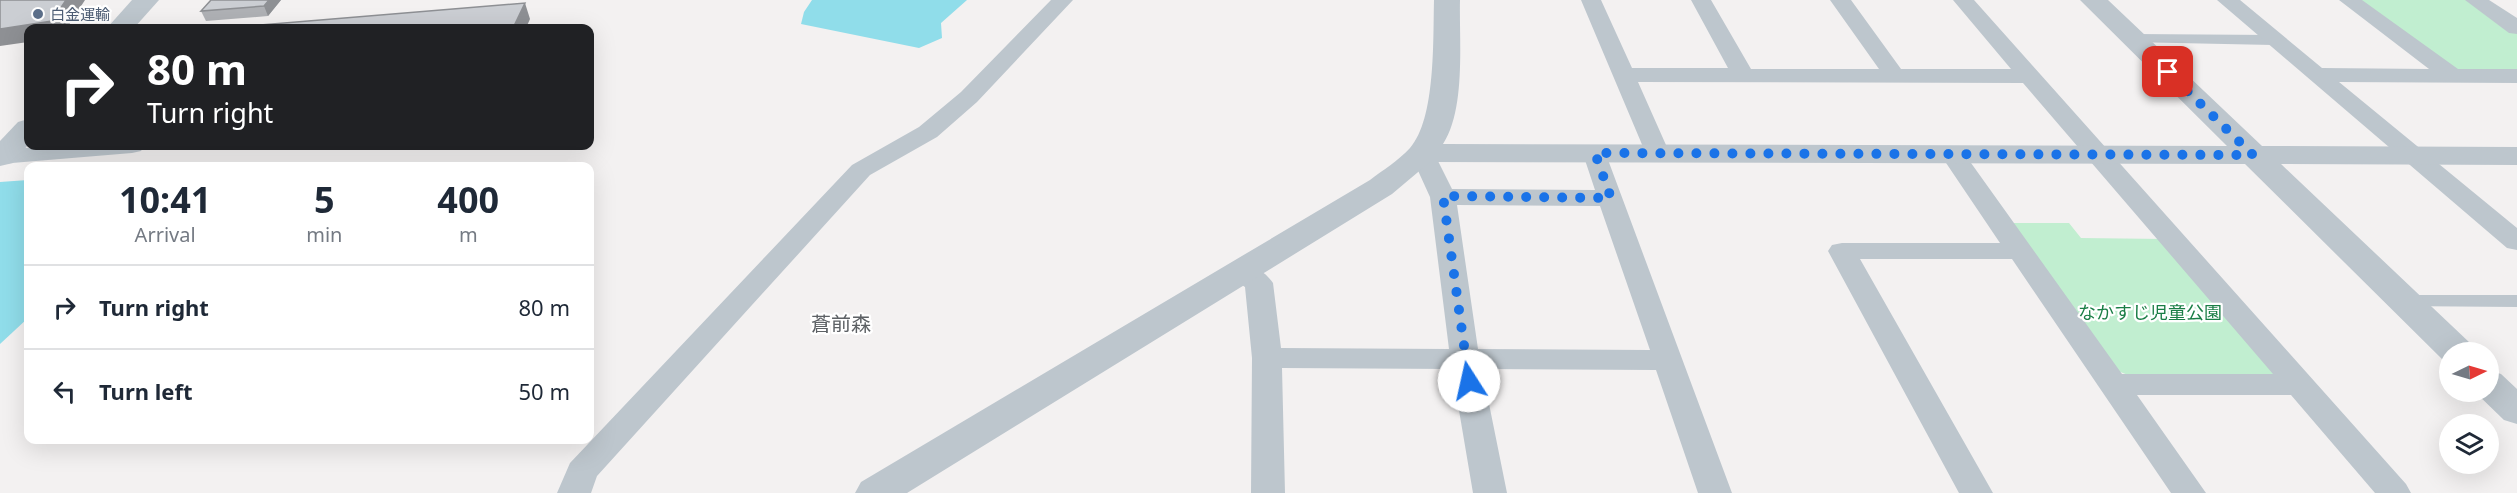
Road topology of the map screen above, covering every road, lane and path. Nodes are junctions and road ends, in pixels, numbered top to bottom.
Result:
1 (146, 0) edge
2 (1063, 0) edge
3 (1447, 0) edge
4 (1591, 0) edge
5 (1701, 0) edge
6 (1840, 0) edge
7 (1963, 0) edge
8 (2093, 0) edge
9 (2227, 0) edge
10 (2349, 0) edge
11 (2475, 0) edge
12 (124, 24) edge
13 (2517, 28) edge
14 (2134, 39) junction
15 (2273, 39) junction
16 (1623, 75) junction
17 (1743, 75) junction
18 (2316, 75) junction
19 (1895, 76) junction
20 (2029, 76) junction
21 (2453, 76) junction
22 (2517, 76) edge
23 (24, 132) edge
24 (84, 150) edge
25 (1422, 153) junction
26 (1595, 153) junction
27 (1658, 154) junction
28 (1952, 154) junction
29 (2098, 155) junction
30 (2253, 155) junction
31 (2413, 156) junction
32 (2517, 156) edge
33 (1, 157) edge
34 (1443, 196) junction
35 (1611, 198) junction
36 (2517, 242) edge
37 (2019, 250) junction
38 (1241, 272) junction
39 (2404, 301) junction
40 (2517, 301) edge
41 (2447, 342) edge
42 (1267, 358) junction
43 (1465, 359) junction
44 (1668, 360) junction
45 (2113, 384) junction
46 (2300, 386) junction
47 (2499, 394) edge
48 (2517, 411) edge
49 (574, 493) edge
50 (875, 493) edge
51 (1268, 493) edge
52 (1490, 493) edge
53 (1715, 493) edge
54 (1976, 493) edge
55 (2189, 493) edge
56 (2394, 493) edge

1 - 12 street
2 - 49 street
3 - 25 street
4 - 16 street
5 - 17 street
6 - 19 street
7 - 20 street
8 - 14 street
9 - 15 street
10 - 21 street
11 - 13 street
14 - 15 street
14 - 30 street
15 - 18 street
16 - 17 street
16 - 27 street
17 - 19 street
18 - 21 street
18 - 31 street
19 - 20 street
20 - 29 street
21 - 22 street
23 - 33 street
24 - 33 street
25 - 26 street
25 - 34 street
25 - 38 street
26 - 27 street
26 - 35 street
27 - 28 street
28 - 29 street
28 - 37 street
29 - 30 street
29 - 46 street
30 - 31 street
30 - 39 street
31 - 32 street
31 - 36 street
34 - 35 street
34 - 43 street
35 - 44 street
37 - 45 street
37 - 54 street
38 - 42 street
38 - 50 street
39 - 40 street
39 - 41 street
42 - 43 street
42 - 51 street
43 - 44 street
43 - 52 street
44 - 53 street
45 - 46 street
45 - 55 street
46 - 56 street
47 - 48 street

